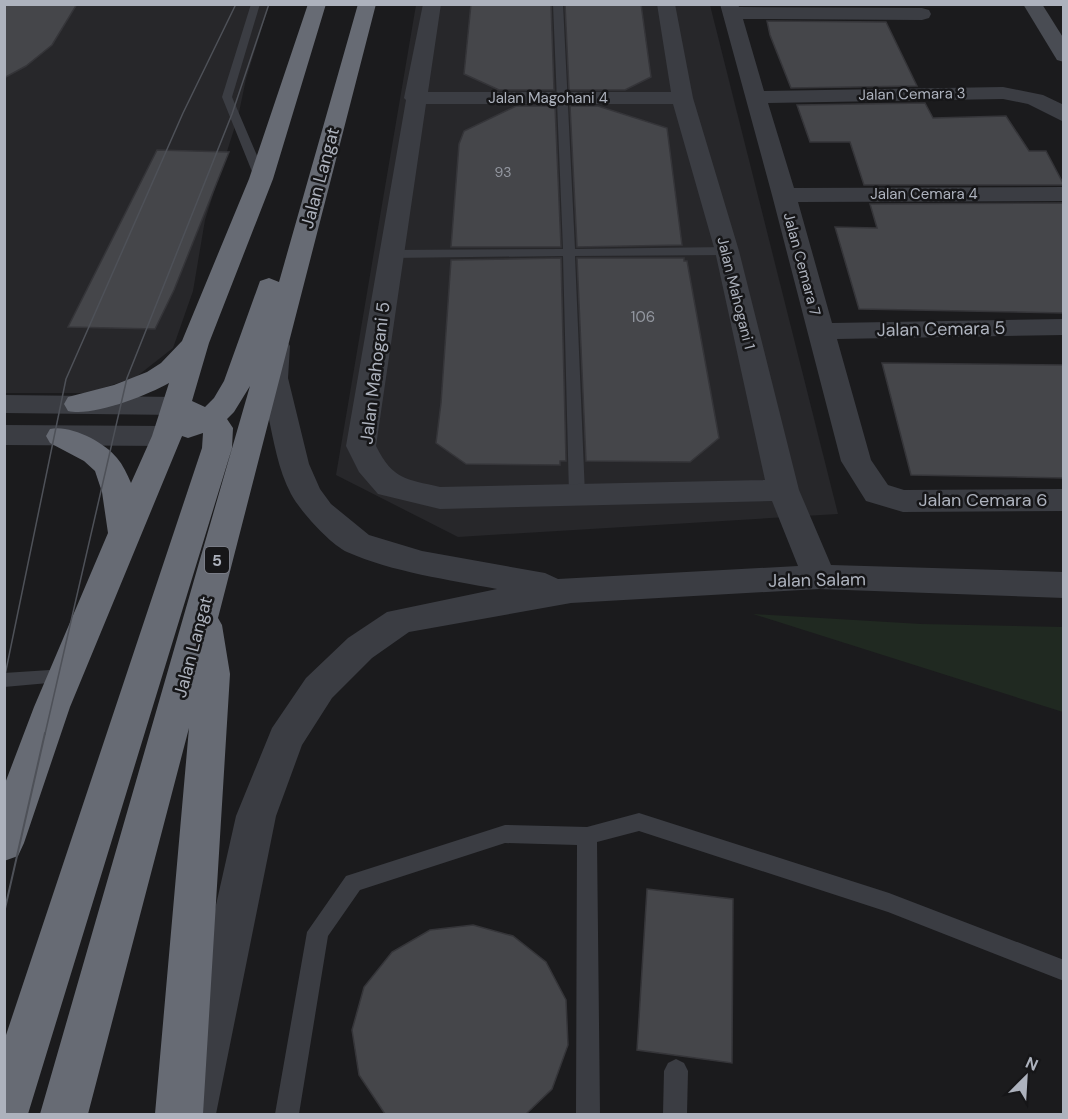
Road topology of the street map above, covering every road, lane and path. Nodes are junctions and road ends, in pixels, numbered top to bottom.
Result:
1 (256, 4) edge
2 (317, 4) edge
3 (367, 4) edge
4 (432, 4) edge
5 (558, 4) edge
6 (666, 4) edge
7 (1032, 4) edge
8 (730, 9) edge
9 (922, 14) dead end
10 (1064, 56) edge
11 (754, 97) junction
12 (415, 98) junction
13 (564, 98) junction
14 (682, 98) junction
15 (1064, 116) edge
16 (261, 179) junction
17 (1064, 194) edge
18 (784, 195) junction
19 (312, 207) junction
20 (727, 251) junction
21 (569, 253) junction
22 (391, 254) junction
23 (1064, 327) edge
24 (819, 331) junction
25 (195, 343) junction
26 (276, 343) junction
27 (4, 404) edge
28 (78, 404) junction
29 (185, 420) junction
30 (4, 435) edge
31 (61, 436) junction
32 (783, 490) junction
33 (578, 495) junction
34 (1064, 500) edge
35 (903, 501) joint
36 (124, 533) junction
37 (819, 577) junction
38 (1064, 585) edge
39 (571, 590) junction
40 (203, 609) junction
41 (65, 676) junction
42 (4, 680) edge
43 (587, 836) junction
44 (4, 843) edge
45 (1064, 972) edge
46 (676, 1071) dead end
47 (4, 1114) edge
48 (64, 1114) edge
49 (179, 1114) edge
50 (192, 1114) edge
51 (286, 1114) edge
52 (588, 1114) edge
53 (675, 1114) edge

1 - 16 lane
2 - 16 highway, 5
3 - 19 highway, Jalan Langat / 5
4 - 12 street, Jalan Mahogani 5
5 - 13 lane
6 - 14 street, Jalan Mahogani 1
7 - 10 main road
8 - 9 street
8 - 11 street, Jalan Cemara 7
11 - 15 street, Jalan Cemara 3
11 - 18 street, Jalan Cemara 7
12 - 13 street, Jalan Magohani 4
12 - 22 street, Jalan Mahogani 5
13 - 14 street, Jalan Magohani 4
13 - 21 lane
14 - 20 street, Jalan Mahogani 1
16 - 25 highway, 5
17 - 18 street, Jalan Cemara 4
18 - 24 street, Jalan Cemara 7
19 - 26 highway, Jalan Langat / 5
19 - 29 highway, 5
20 - 21 lane
20 - 32 street, Jalan Mahogani 1
21 - 22 lane
21 - 33 lane
22 - 33 street, Jalan Mahogani 5
23 - 24 street, Jalan Cemara 5
24 - 35 street, Jalan Cemara 7
25 - 28 highway
25 - 29 highway, 5
26 - 39 street
26 - 40 highway, Jalan Langat / 5
27 - 28 street
28 - 29 street
29 - 31 street
29 - 36 highway, 5
29 - 47 highway, 5
30 - 31 street
31 - 36 highway
32 - 33 street, Jalan Mahogani 5
32 - 37 street, Jalan Mahogani 1
34 - 35 street, Jalan Cemara 6
36 - 41 highway, 5
37 - 38 street, Jalan Salam
37 - 39 street, Jalan Salam
39 - 50 street
40 - 48 highway, Jalan Langat / 5
40 - 49 highway
41 - 42 lane
41 - 44 highway, 5
43 - 45 lane
43 - 51 lane
43 - 52 lane
46 - 53 lane

